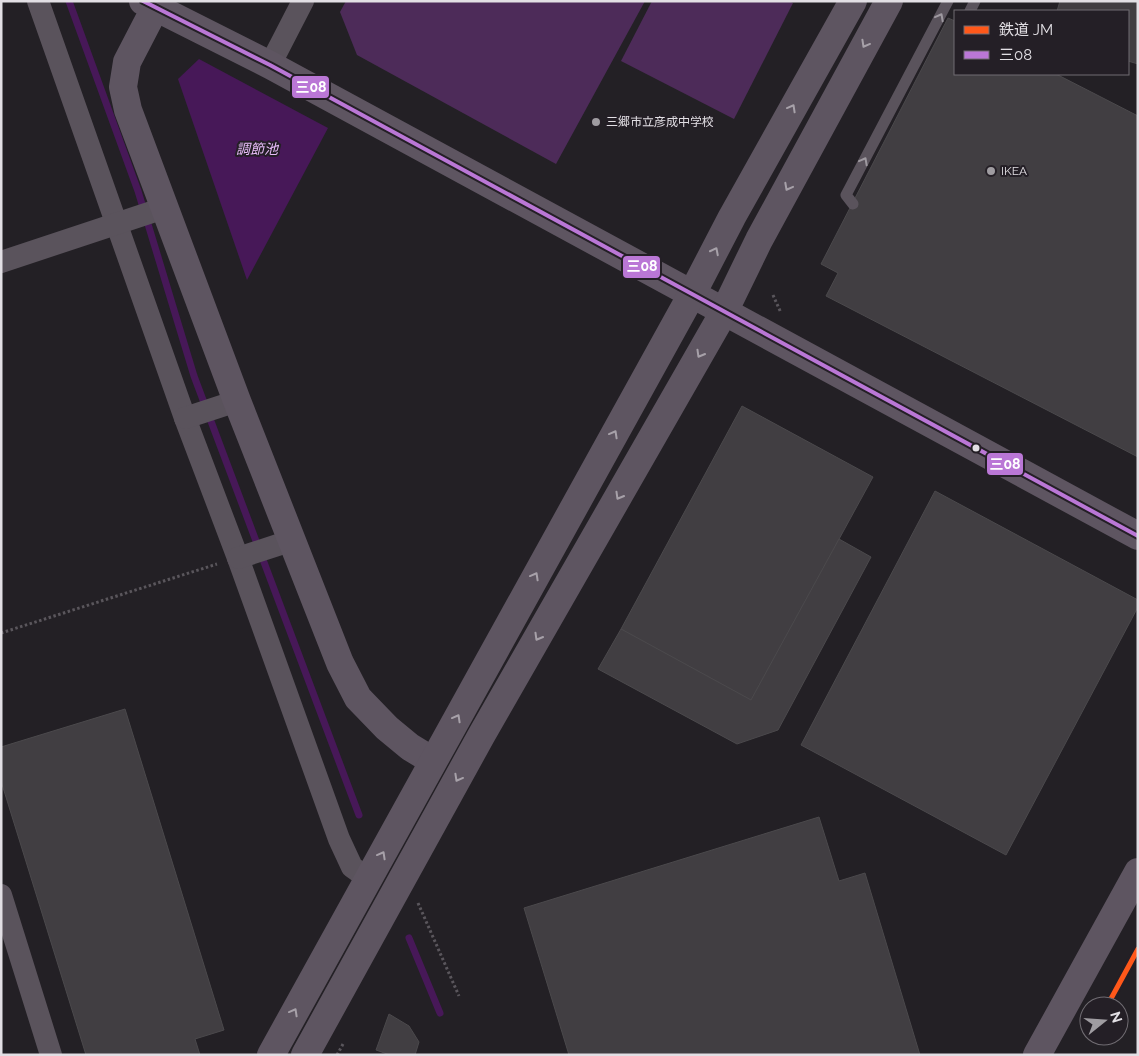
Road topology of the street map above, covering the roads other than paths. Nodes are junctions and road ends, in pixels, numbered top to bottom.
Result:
1 (38, 1) edge
2 (303, 1) edge
3 (852, 1) edge
4 (888, 1) edge
5 (948, 1) edge
6 (149, 5) edge
7 (270, 65) junction
8 (853, 204) dead end
9 (158, 210) junction
10 (116, 225) junction
11 (1, 262) edge
12 (692, 294) junction
13 (724, 312) junction
14 (228, 404) junction
15 (186, 418) junction
16 (1138, 536) edge
17 (281, 544) junction
18 (238, 558) junction
19 (433, 760) junction
20 (1138, 872) edge
21 (368, 879) junction
22 (1, 895) edge
23 (51, 1055) edge
24 (271, 1055) edge
25 (306, 1055) edge
26 (1037, 1055) edge

1 - 10 street
2 - 7 street
12 -> 3 street
4 -> 13 street
8 -> 5 lane
6 - 7 street
6 - 9 street
7 - 12 street
9 - 10 street
9 - 14 street
10 - 11 street
10 - 15 street
12 - 13 street
19 -> 12 street
13 - 16 street
13 -> 25 street
14 - 15 street
14 - 17 street
15 - 18 street
17 - 18 street
17 - 19 street
18 - 21 street
21 -> 19 street
20 - 26 street
24 -> 21 street
22 - 23 street

